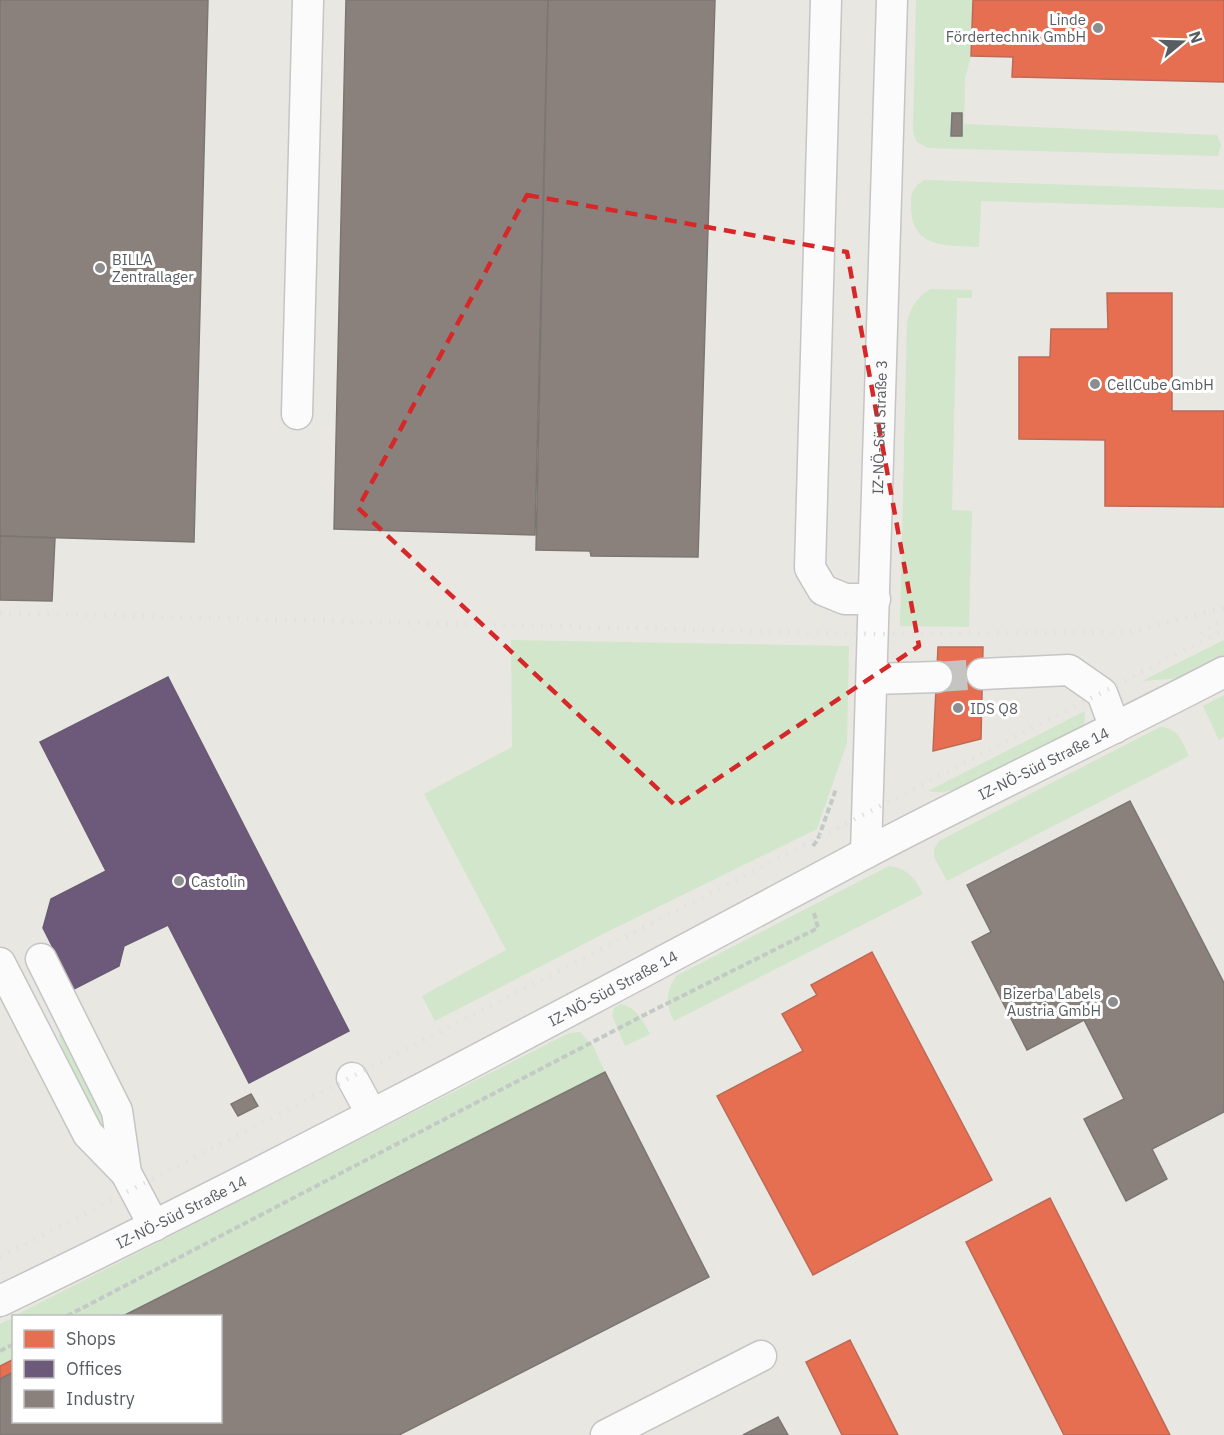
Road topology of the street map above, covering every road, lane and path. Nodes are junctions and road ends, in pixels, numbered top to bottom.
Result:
1 (308, 0) edge
2 (826, 0) edge
3 (892, 0) edge
4 (297, 414) dead end
5 (875, 599) junction
6 (1224, 672) edge
7 (982, 674) tunnel mouth
8 (936, 677) tunnel mouth
9 (873, 679) junction
10 (1115, 728) junction
11 (866, 854) junction
12 (806, 887) junction
13 (41, 959) dead end
14 (0, 963) edge
15 (352, 1078) dead end
16 (371, 1113) junction
17 (126, 1173) junction
18 (154, 1226) junction
19 (0, 1301) edge
20 (71, 1315) edge
21 (760, 1356) dead end
22 (606, 1435) edge

1 - 4 street
2 - 5 street
3 - 5 street, IZ-NÖ-Süd Straße 3
5 - 9 street, IZ-NÖ-Süd Straße 3
6 - 10 street, IZ-NÖ-Süd Straße 14
7 - 10 street
8 - 9 street
9 - 11 street, IZ-NÖ-Süd Straße 3
10 - 11 street, IZ-NÖ-Süd Straße 14
11 - 12 street, IZ-NÖ-Süd Straße 14
12 - 16 street, IZ-NÖ-Süd Straße 14
12 - 20 path
13 - 17 street
14 - 17 street
15 - 16 street
16 - 18 street, IZ-NÖ-Süd Straße 14
17 - 18 street
18 - 19 street, IZ-NÖ-Süd Straße 14
21 - 22 street

